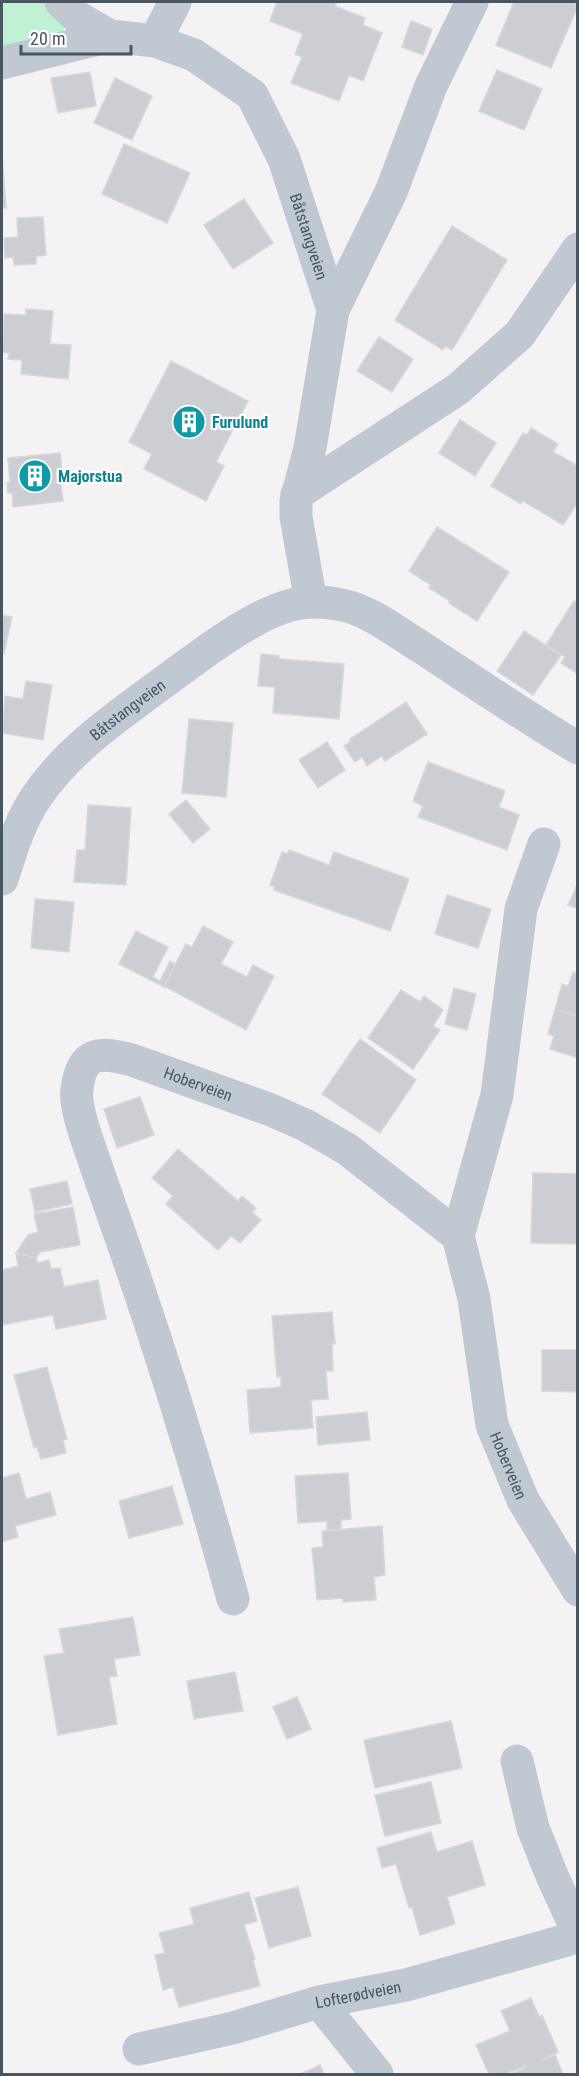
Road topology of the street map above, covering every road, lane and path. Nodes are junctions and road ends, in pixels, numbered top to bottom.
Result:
1 (62, 2) edge
2 (175, 2) edge
3 (472, 2) edge
4 (110, 36) junction
5 (154, 41) junction
6 (2, 63) edge
7 (578, 249) edge
8 (333, 310) junction
9 (297, 494) junction
10 (311, 602) junction
11 (578, 748) edge
12 (544, 844) dead end
13 (2, 879) edge
14 (458, 1236) junction
15 (578, 1590) edge
16 (233, 1599) dead end
17 (517, 1761) dead end
18 (578, 1932) edge
19 (578, 1937) edge
20 (319, 2002) junction
21 (139, 2049) dead end
22 (377, 2074) edge

1 - 4 street, Båtstangveien
2 - 5 street
3 - 8 street
4 - 5 street, Båtstangveien
4 - 6 street, Båtstangveien
5 - 8 street, Båtstangveien
7 - 9 street
8 - 9 street, Båtstangveien
9 - 10 street, Båtstangveien
10 - 11 street, Båtstangveien
10 - 13 street, Båtstangveien
12 - 14 street
14 - 15 street, Hoberveien
14 - 16 street, Hoberveien
17 - 18 street
19 - 20 street, Lofterødveien
20 - 21 street, Lofterødveien
20 - 22 street

